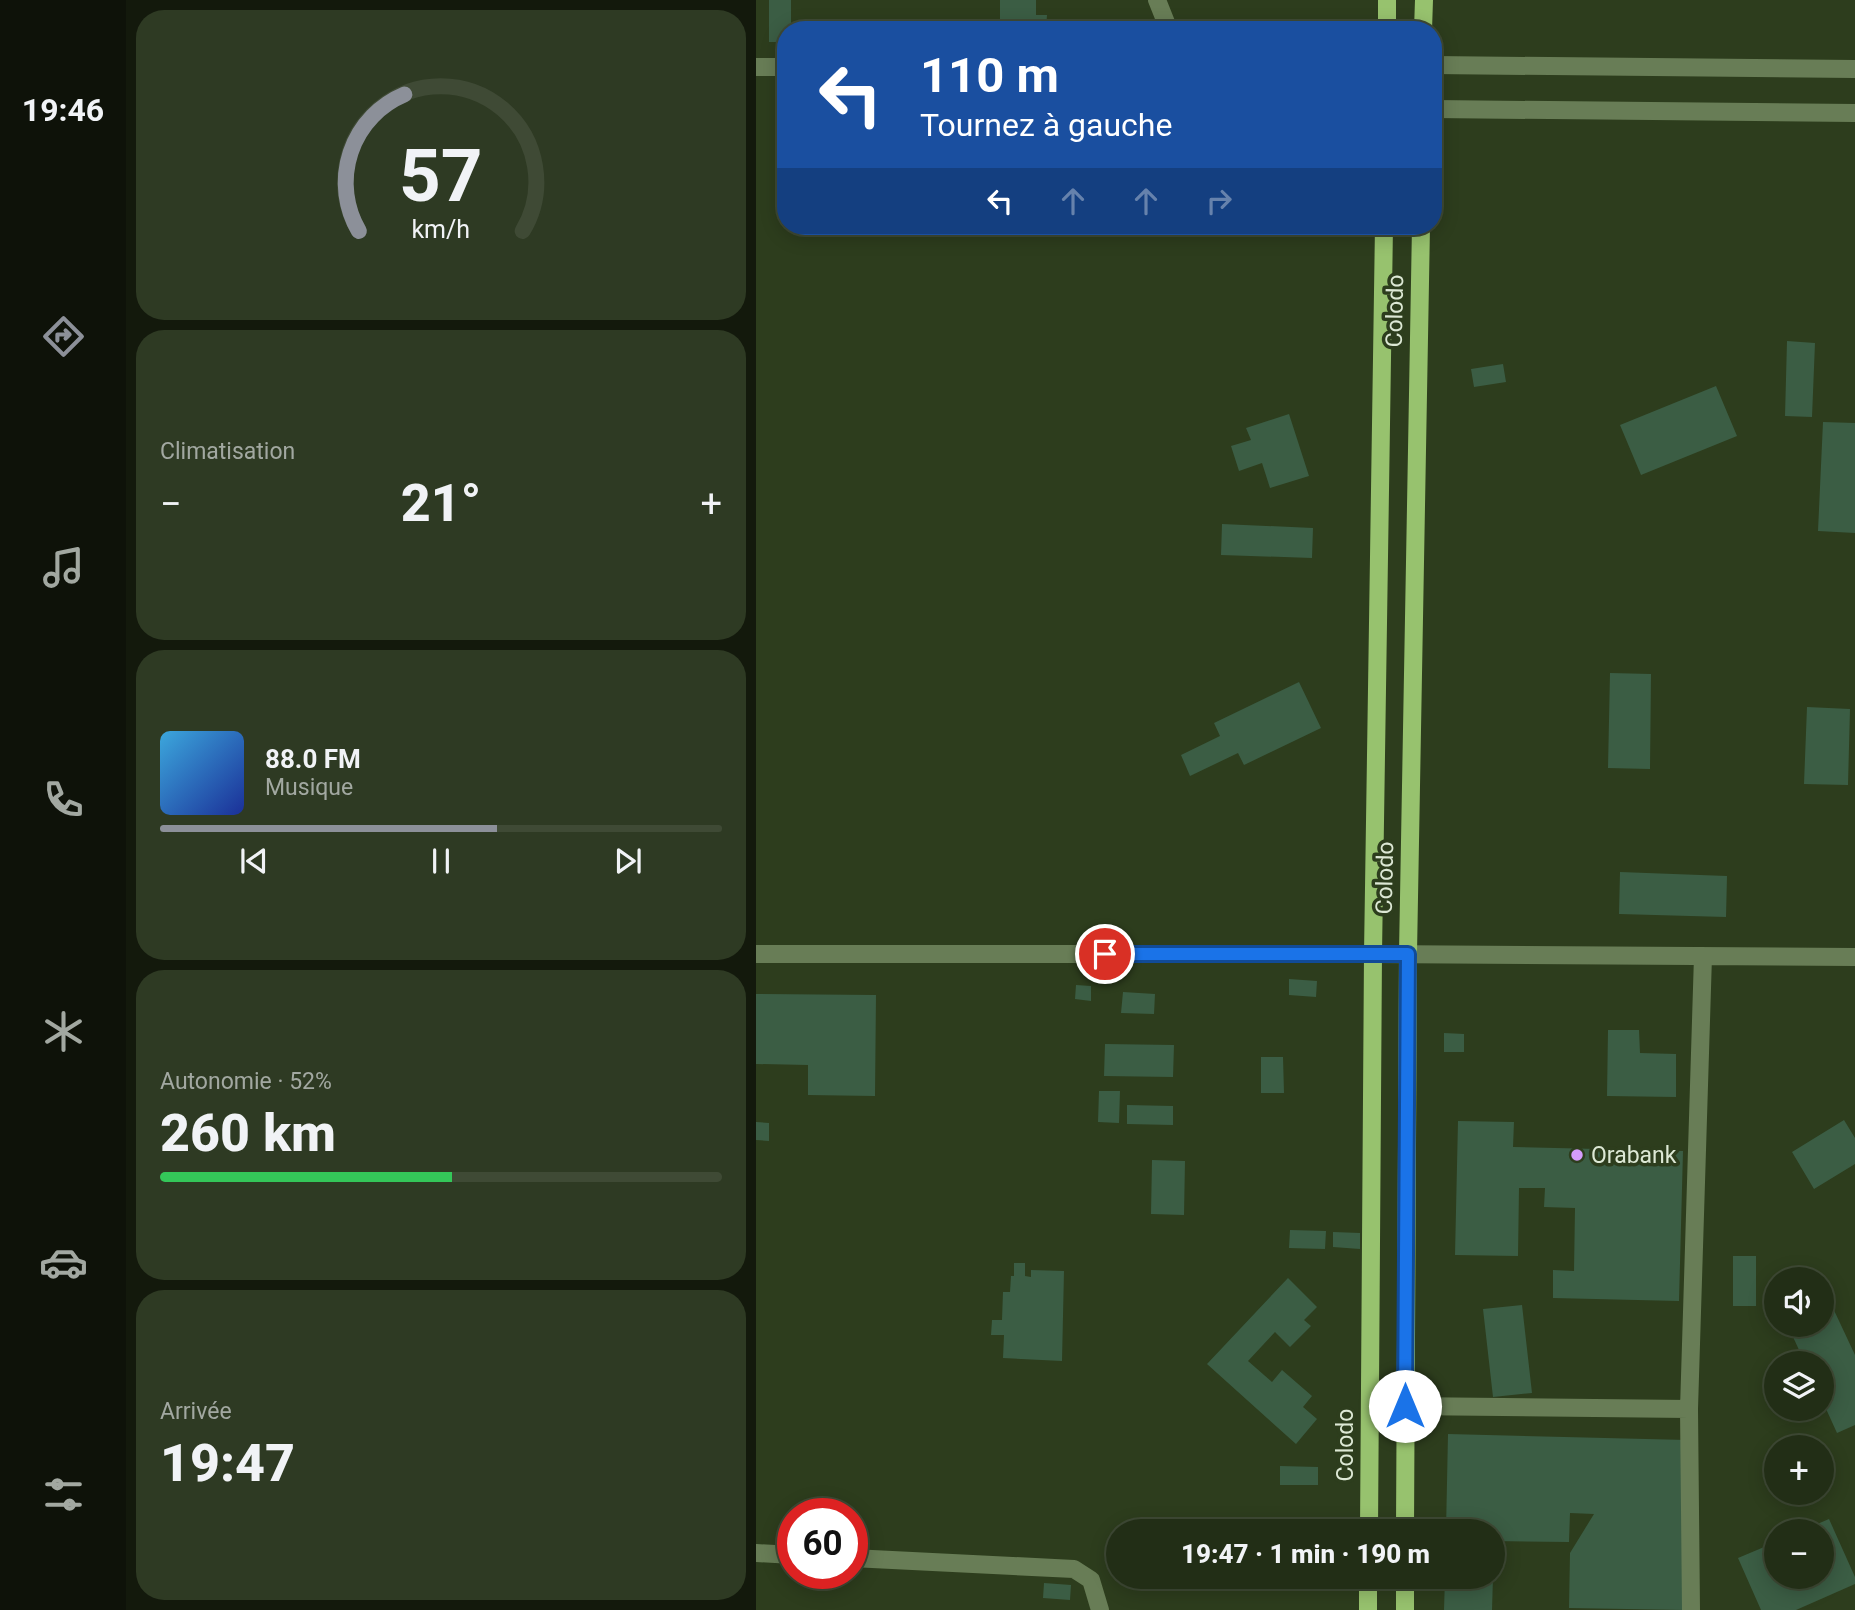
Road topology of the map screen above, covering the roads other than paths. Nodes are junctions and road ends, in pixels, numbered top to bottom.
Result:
1 (1157, 0) edge
2 (1387, 0) edge
3 (1424, 0) edge
4 (1165, 21) edge
5 (1387, 21) edge
6 (1423, 21) edge
7 (1442, 65) edge
8 (756, 67) edge
9 (777, 67) edge
10 (1855, 69) edge
11 (1442, 109) edge
12 (1855, 113) edge
13 (1384, 235) edge
14 (1421, 235) edge
15 (756, 954) edge
16 (1373, 954) junction
17 (1408, 954) junction
18 (1703, 956) junction
19 (1855, 957) edge
20 (1405, 1406) junction
21 (1689, 1409) junction
22 (1369, 1519) edge
23 (1405, 1519) edge
24 (756, 1553) edge
25 (777, 1554) edge
26 (868, 1559) edge
27 (1368, 1589) edge
28 (1405, 1589) edge
29 (1100, 1610) edge
30 (1368, 1610) edge
31 (1405, 1610) edge
32 (1691, 1610) edge

1 - 4 street
2 - 5 main road
3 - 6 main road
7 - 10 street
8 - 9 street
11 - 12 street
13 - 16 main road, Colodo
14 - 17 main road, Colodo
15 - 16 street
16 - 17 street
16 - 22 main road, Colodo
17 - 18 street
17 - 20 main road, Colodo
18 - 19 street
18 - 21 street
20 - 21 street
20 - 23 main road, Colodo
21 - 32 street
24 - 25 street
26 - 29 street
27 - 30 main road
28 - 31 main road

